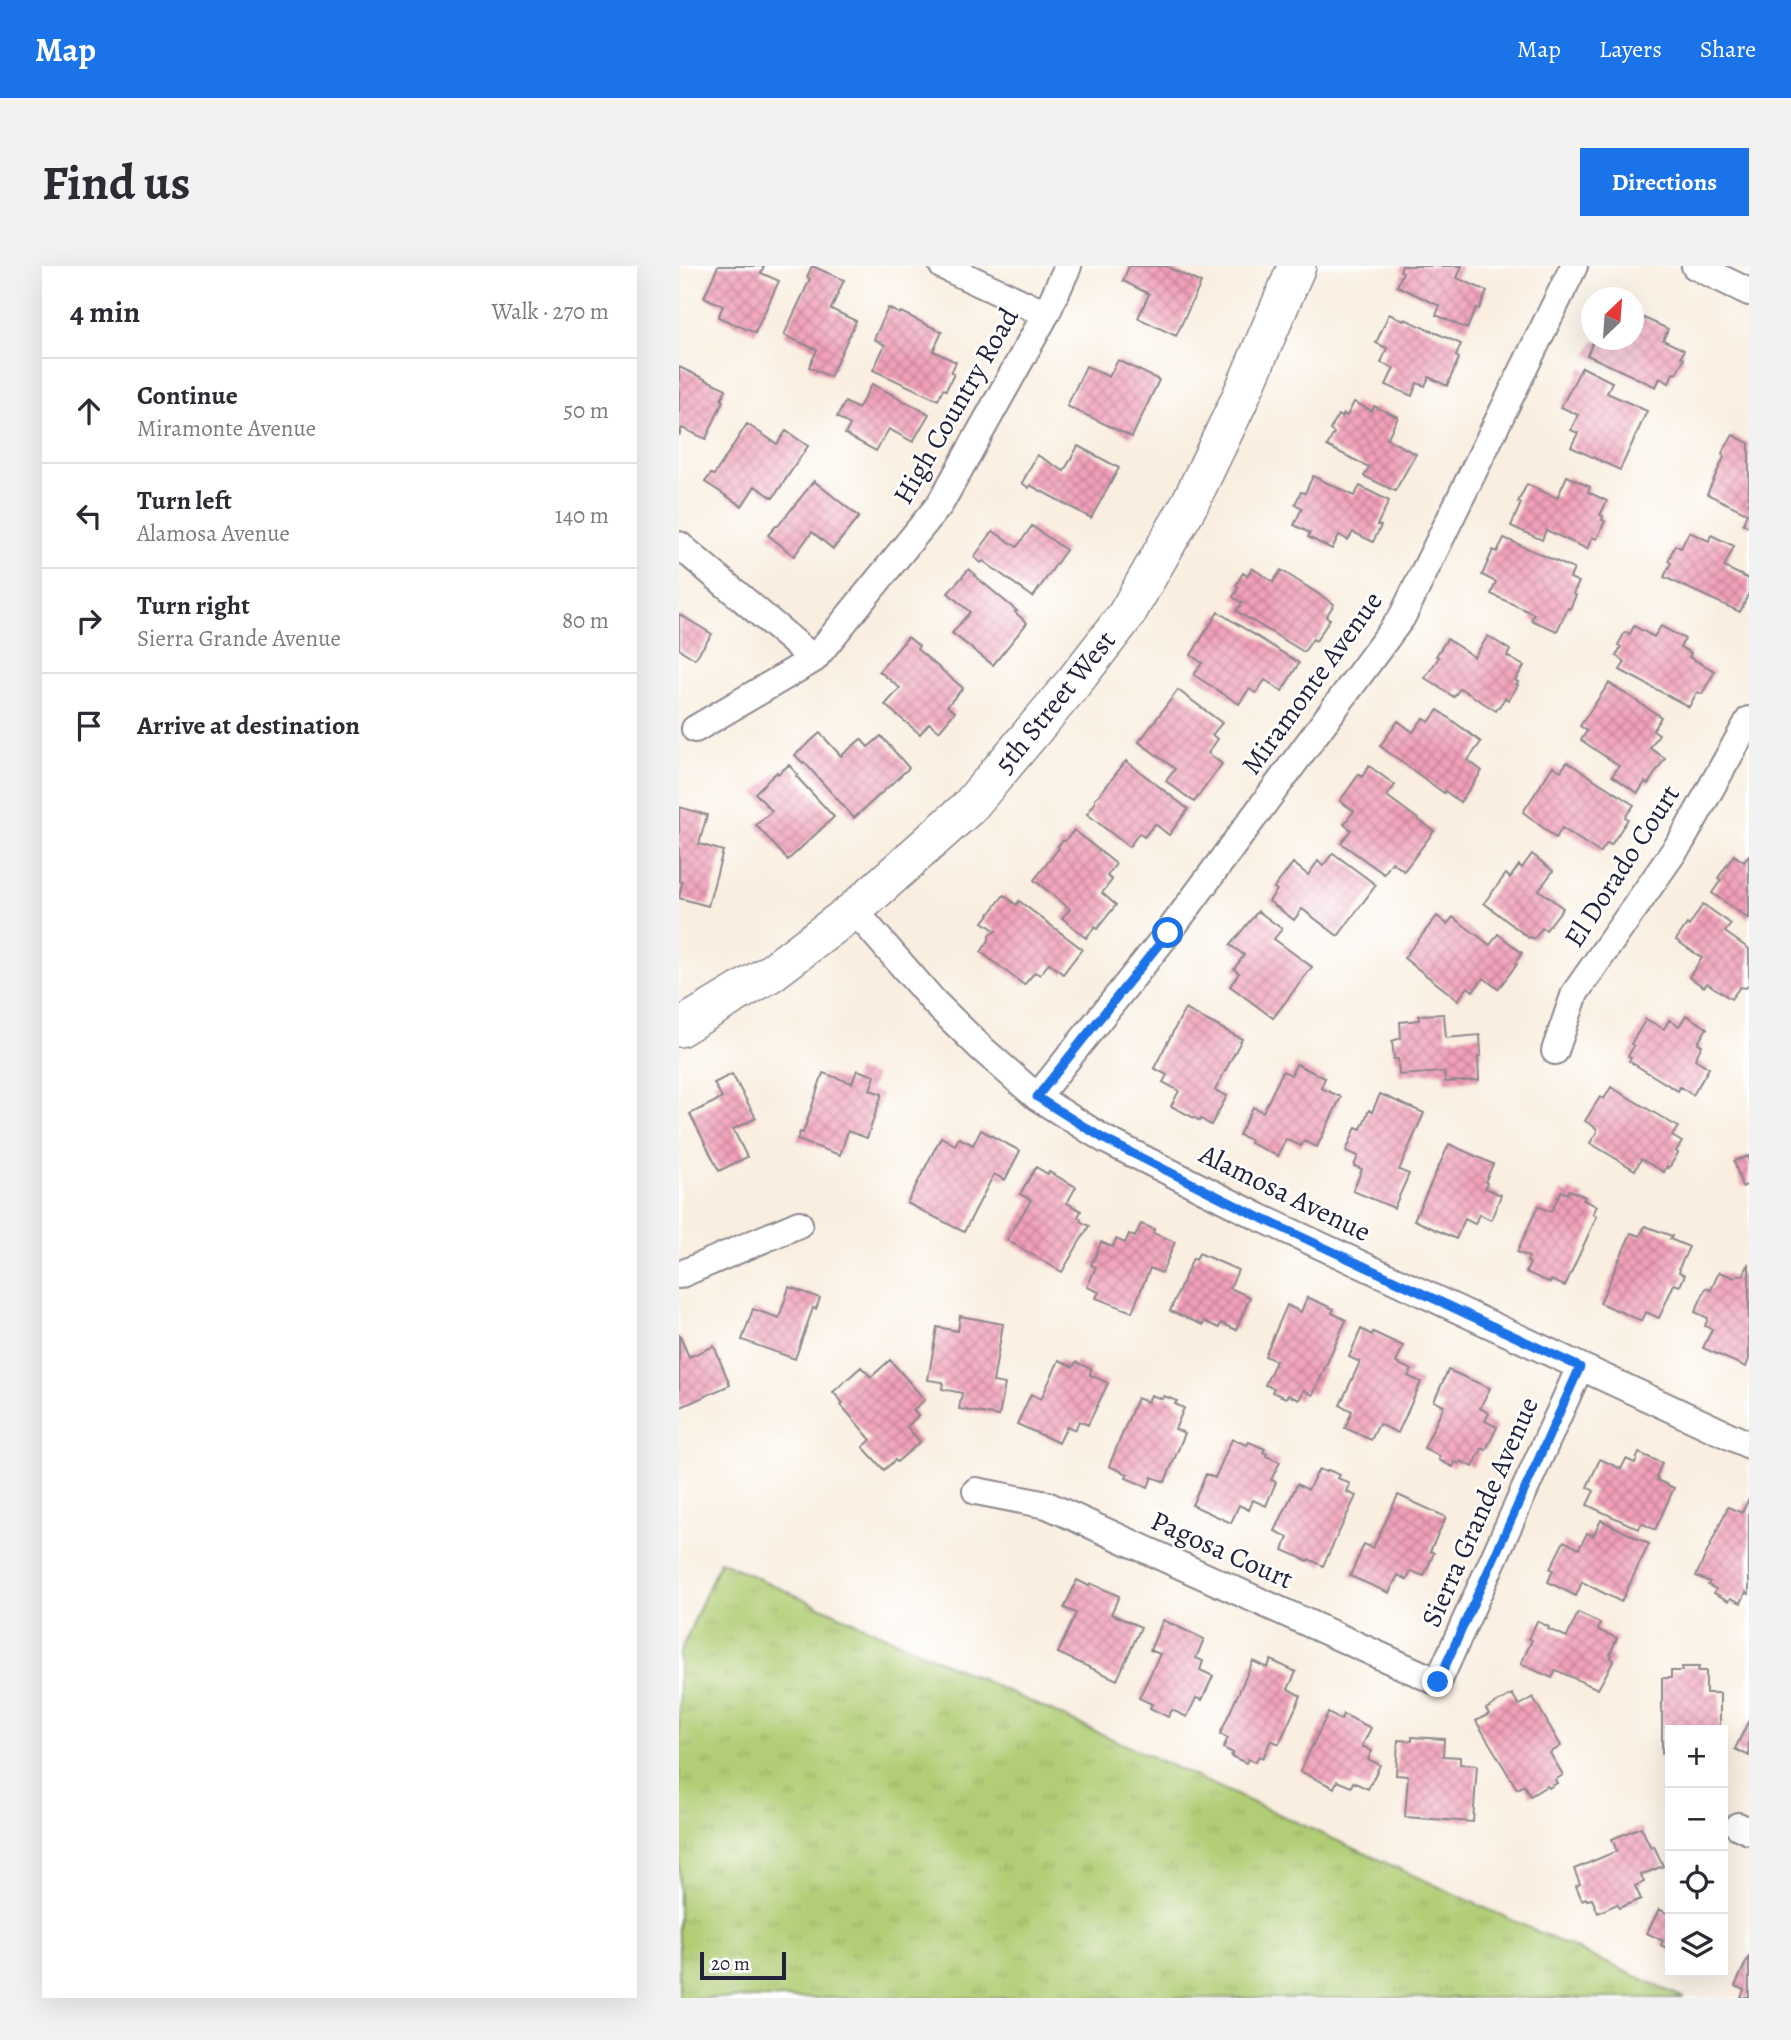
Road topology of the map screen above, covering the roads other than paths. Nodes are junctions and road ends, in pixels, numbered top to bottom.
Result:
1 (943, 266) edge
2 (1068, 266) edge
3 (1297, 266) edge
4 (1574, 266) edge
5 (1695, 266) edge
6 (1749, 292) edge
7 (1046, 314) junction
8 (679, 545) edge
9 (814, 659) junction
10 (1749, 720) edge
11 (695, 729) dead end
12 (854, 910) junction
13 (679, 1028) edge
14 (1555, 1051) dead end
15 (1037, 1097) junction
16 (799, 1224) dead end
17 (679, 1275) edge
18 (1580, 1367) junction
19 (1749, 1445) edge
20 (976, 1491) dead end
21 (1438, 1682) joint

1 - 7 street
2 - 7 street, High Country Road
3 - 12 street, 5th Street West
4 - 15 street, Miramonte Avenue
5 - 6 street
7 - 9 street, High Country Road
8 - 9 street
9 - 11 street, High Country Road
10 - 14 street, El Dorado Court
12 - 13 street, 5th Street West
12 - 15 street, Alamosa Avenue
15 - 18 street, Alamosa Avenue
16 - 17 street
18 - 19 street, Alamosa Avenue
18 - 21 street, Sierra Grande Avenue
20 - 21 street, Pagosa Court

